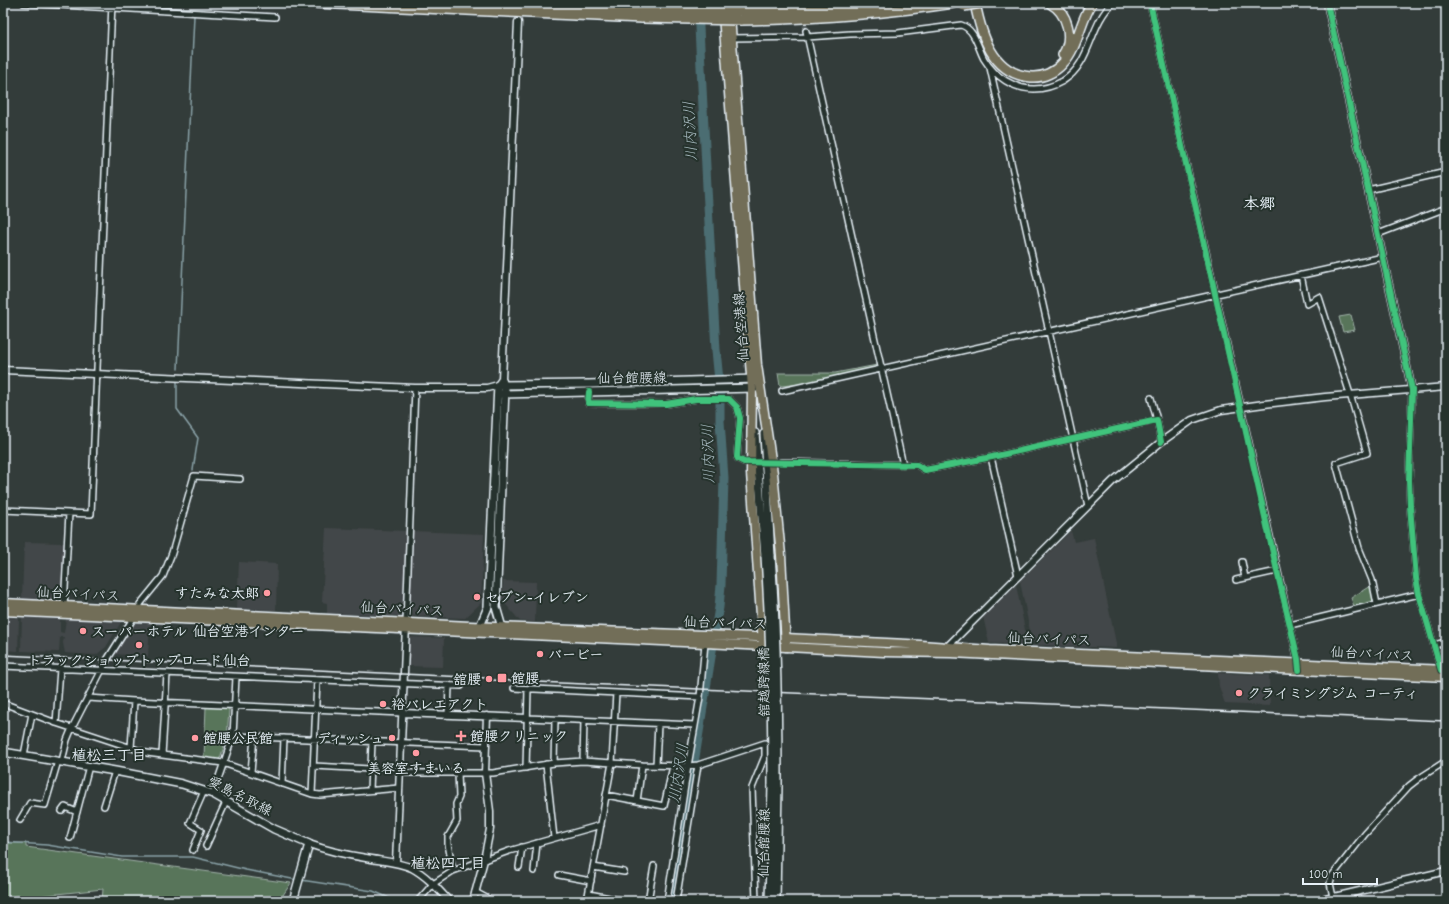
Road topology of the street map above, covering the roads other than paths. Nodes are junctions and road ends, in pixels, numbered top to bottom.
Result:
1 (24, 3) edge
2 (315, 3) edge
3 (490, 3) edge
4 (722, 3) edge
5 (729, 3) edge
6 (808, 3) edge
7 (889, 3) edge
8 (953, 3) edge
9 (975, 3) edge
10 (981, 3) edge
11 (1050, 3) edge
12 (1092, 3) edge
13 (1113, 3) edge
14 (1150, 3) edge
15 (1327, 3) edge
16 (112, 5) edge
17 (902, 10) junction
18 (739, 13) junction
19 (642, 14) junction
20 (275, 17) dead end
21 (518, 22) dead end
22 (806, 31) tunnel mouth
23 (807, 37) junction
24 (731, 38) junction
25 (990, 67) junction
26 (1446, 172) edge
27 (1368, 190) junction
28 (1446, 208) edge
29 (1378, 234) junction
30 (1383, 257) junction
31 (1301, 275) junction
32 (1215, 294) junction
33 (1048, 331) junction
34 (882, 368) junction
35 (3, 370) edge
36 (97, 374) junction
37 (754, 379) junction
38 (502, 383) junction
39 (1446, 387) edge
40 (415, 388) junction
41 (487, 388) junction
42 (756, 388) junction
43 (1412, 390) junction
44 (782, 391) dead end
45 (589, 392) junction
46 (501, 394) junction
47 (1350, 394) junction
48 (1152, 398) dead end
49 (752, 406) junction
50 (764, 406) junction
51 (1241, 407) junction
52 (1157, 420) junction
53 (1074, 439) junction
54 (1161, 442) junction
55 (991, 457) junction
56 (744, 462) dead end
57 (781, 462) tunnel mouth
58 (903, 465) junction
59 (240, 479) dead end
60 (1088, 506) junction
61 (3, 510) edge
62 (68, 513) junction
63 (768, 556) junction
64 (1242, 562) dead end
65 (1277, 571) junction
66 (1018, 576) junction
67 (1245, 578) junction
68 (1236, 580) dead end
69 (1418, 594) junction
70 (3, 603) edge
71 (1377, 604) junction
72 (64, 607) junction
73 (3, 611) edge
74 (136, 613) junction
75 (1290, 625) junction
76 (406, 626) junction
77 (480, 630) junction
78 (503, 631) junction
79 (762, 637) junction
80 (785, 638) junction
81 (718, 640) junction
82 (708, 641) junction
83 (1446, 642) edge
84 (1434, 645) junction
85 (763, 646) junction
86 (786, 647) junction
87 (947, 647) junction
88 (3, 666) edge
89 (1299, 667) junction
90 (60, 669) junction
91 (102, 671) junction
92 (1444, 672) edge
93 (167, 674) junction
94 (236, 677) junction
95 (317, 680) junction
96 (403, 684) junction
97 (449, 686) junction
98 (461, 686) dead end
99 (514, 688) dead end
100 (528, 689) junction
101 (616, 693) junction
102 (700, 696) junction
103 (88, 698) junction
104 (134, 701) junction
105 (165, 702) junction
106 (3, 703) edge
107 (234, 706) junction
108 (316, 710) junction
109 (402, 713) junction
110 (32, 714) junction
111 (448, 715) junction
112 (487, 716) junction
113 (527, 718) junction
114 (555, 720) junction
115 (584, 721) junction
116 (614, 721) junction
117 (56, 723) junction
118 (658, 724) junction
119 (695, 725) junction
120 (72, 728) junction
121 (233, 736) junction
122 (254, 737) junction
123 (284, 738) junction
124 (314, 739) junction
125 (372, 742) junction
126 (401, 742) junction
127 (486, 746) junction
128 (131, 748) junction
129 (3, 752) edge
130 (24, 755) junction
131 (162, 755) junction
132 (60, 761) junction
133 (584, 761) junction
134 (1446, 761) edge
135 (223, 763) junction
136 (554, 763) junction
137 (612, 763) junction
138 (546, 764) junction
139 (642, 765) junction
140 (656, 765) junction
141 (698, 765) junction
142 (90, 766) junction
143 (314, 766) junction
144 (673, 766) junction
145 (689, 766) junction
146 (526, 768) junction
147 (370, 769) junction
148 (115, 770) junction
149 (251, 772) junction
150 (400, 773) junction
151 (458, 773) junction
152 (484, 773) junction
153 (282, 784) junction
154 (775, 785) junction
155 (399, 788) junction
156 (370, 790) junction
157 (204, 791) junction
158 (213, 794) junction
159 (312, 794) junction
160 (606, 795) junction
161 (637, 801) junction
162 (226, 802) junction
163 (104, 806) dead end
164 (62, 811) dead end
165 (77, 812) junction
166 (20, 820) dead end
167 (601, 825) junction
168 (70, 838) dead end
169 (554, 838) junction
170 (537, 843) junction
171 (309, 844) junction
172 (206, 846) dead end
173 (522, 847) junction
174 (193, 850) dead end
175 (484, 860) junction
176 (396, 863) junction
177 (654, 866) dead end
178 (519, 867) dead end
179 (593, 867) junction
180 (453, 871) junction
181 (534, 871) dead end
182 (1446, 871) edge
183 (624, 872) dead end
184 (559, 875) dead end
185 (591, 881) junction
186 (433, 884) junction
187 (475, 892) junction
188 (589, 894) junction
189 (1333, 897) junction
190 (620, 898) edge
191 (293, 901) edge
192 (418, 901) edge
193 (449, 901) edge
194 (473, 901) edge
195 (492, 901) edge
196 (587, 901) edge
197 (648, 901) edge
198 (667, 901) edge
199 (676, 901) edge
200 (756, 901) edge
201 (769, 901) edge
202 (776, 901) edge
203 (1317, 901) edge

1 - 16 street
2 - 19 highway
3 - 19 highway
4 - 37 main road, 仙台空港線
5 - 24 main road, 仙台空港線
6 - 18 highway
7 - 18 highway
8 - 17 highway
9 - 12 highway
10 - 11 highway
10 - 17 highway, bridge
13 - 25 street
14 - 32 street
15 - 27 street
16 - 20 street
16 - 36 street
17 - 18 highway
18 - 19 highway, bridge
18 - 19 highway, bridge
21 - 38 street
22 - 23 street
23 - 24 street
23 - 25 street
23 - 34 street
24 - 37 main road, 仙台空港線
25 - 33 street
26 - 27 street
27 - 29 street
28 - 29 street
29 - 30 street
30 - 31 street
30 - 43 street
31 - 32 street
31 - 47 street
32 - 33 street
32 - 51 street
33 - 34 street
33 - 53 street
34 - 44 street
34 - 58 street
35 - 36 street
36 - 40 street
36 - 62 street
37 - 38 main road, 仙台館腰線
37 - 42 main road, 仙台空港線
38 - 41 street
38 - 46 main road
39 - 43 street
40 - 41 street
40 - 76 street
41 - 46 street
42 - 45 main road, 仙台館腰線
42 - 49 main road, 仙台空港線
42 - 50 main road, 仙台空港線
43 - 47 street
43 - 69 street
45 - 46 main road, 仙台館腰線
45 - 56 street
46 - 77 main road
46 - 78 main road
47 - 51 street
47 - 71 street
48 - 52 street
49 - 63 main road
49 - 79 main road, 仙台空港線
50 - 63 main road
50 - 80 main road, 仙台空港線
51 - 54 street
51 - 65 street
52 - 53 street
52 - 54 street
53 - 55 street
53 - 60 street
54 - 60 street
55 - 58 street
55 - 66 street
57 - 58 street
59 - 74 street
60 - 66 street
61 - 62 street
62 - 72 street
63 - 154 main road, 舘越跨線橋, bridge
64 - 67 street
65 - 67 street
65 - 75 street
66 - 87 street
67 - 68 street
69 - 71 street
69 - 84 street
70 - 72 main road, 仙台バイパス
71 - 75 street
72 - 74 main road, 仙台バイパス
73 - 74 main road, 仙台バイパス
74 - 76 main road, 仙台バイパス
74 - 91 street
75 - 89 street
76 - 77 main road, 仙台バイパス
76 - 96 street
77 - 78 main road, 仙台バイパス
78 - 82 main road, 仙台バイパス
79 - 80 main road, 仙台バイパス
79 - 81 main road, 仙台バイパス
79 - 85 main road, 仙台空港線
80 - 86 main road, 仙台空港線
80 - 87 main road, 仙台バイパス
81 - 82 main road, 仙台バイパス
81 - 85 main road, 仙台バイパス
82 - 102 street
83 - 84 street
84 - 92 street
85 - 86 main road, 仙台バイパス
86 - 89 main road, 仙台バイパス
87 - 89 main road, 仙台バイパス
88 - 90 street
89 - 92 main road, 仙台バイパス
90 - 91 street
90 - 117 street
91 - 93 street
91 - 103 street
93 - 94 street
93 - 105 street
94 - 95 street
94 - 107 street
95 - 96 street
95 - 108 street
96 - 97 street
96 - 109 street
97 - 98 street
97 - 111 street
99 - 100 street
100 - 101 street
100 - 113 street
101 - 102 street
101 - 116 street
102 - 119 street
103 - 104 street
103 - 120 street
104 - 105 street
104 - 128 street
105 - 107 street
105 - 131 street
106 - 110 street
107 - 108 street
107 - 121 street
108 - 109 street
108 - 124 street
109 - 111 street
109 - 126 street
110 - 117 street
110 - 130 street
111 - 112 street
112 - 113 street
112 - 127 street
113 - 114 street
113 - 146 street
114 - 115 street
114 - 136 street
115 - 116 street
115 - 133 street
116 - 118 street
116 - 137 street
117 - 120 street
118 - 119 street
118 - 140 street
119 - 145 street
120 - 128 street
120 - 132 street
121 - 122 street
121 - 135 street
122 - 123 street
122 - 149 street
123 - 124 street
123 - 153 street
124 - 125 street
124 - 143 street
125 - 126 street
125 - 147 street
126 - 127 street
126 - 150 street
127 - 152 street
128 - 131 street
129 - 130 main road, 愛島名取線
130 - 132 main road, 愛島名取線
131 - 135 street
132 - 142 main road, 愛島名取線
132 - 166 street
133 - 136 street
133 - 137 street
134 - 189 street
135 - 149 street
135 - 158 street
136 - 138 street
137 - 139 street
137 - 160 street
138 - 146 street
138 - 169 street
139 - 140 street
139 - 161 street
140 - 144 street
141 - 145 street
141 - 199 street
141 - 200 street
142 - 148 main road, 愛島名取線
142 - 165 street
143 - 147 street
143 - 159 street
144 - 145 street
144 - 161 street
145 - 198 street
146 - 152 street
147 - 156 street
148 - 157 main road, 愛島名取線
148 - 163 street
149 - 153 street
150 - 151 street
150 - 155 street
151 - 152 street
151 - 180 street
152 - 175 street
153 - 159 street
154 - 201 main road, 仙台館腰線
154 - 202 main road, 仙台館腰線
155 - 156 street
155 - 176 street
156 - 159 street
157 - 158 main road, 愛島名取線
157 - 174 street
158 - 162 main road, 愛島名取線
160 - 161 street
160 - 167 street
162 - 171 main road, 愛島名取線
162 - 172 street
164 - 165 street
165 - 168 street
167 - 169 street
167 - 179 street
169 - 170 street
170 - 173 street
170 - 181 street
171 - 176 street
171 - 191 main road
173 - 175 street
173 - 178 street
175 - 180 street
175 - 187 street
176 - 186 street
177 - 197 street
179 - 183 street
179 - 185 street
180 - 186 street
182 - 189 street
184 - 185 street
185 - 188 street
186 - 192 street
186 - 193 street
187 - 194 street
187 - 195 street
188 - 190 street
188 - 196 street
189 - 203 street

